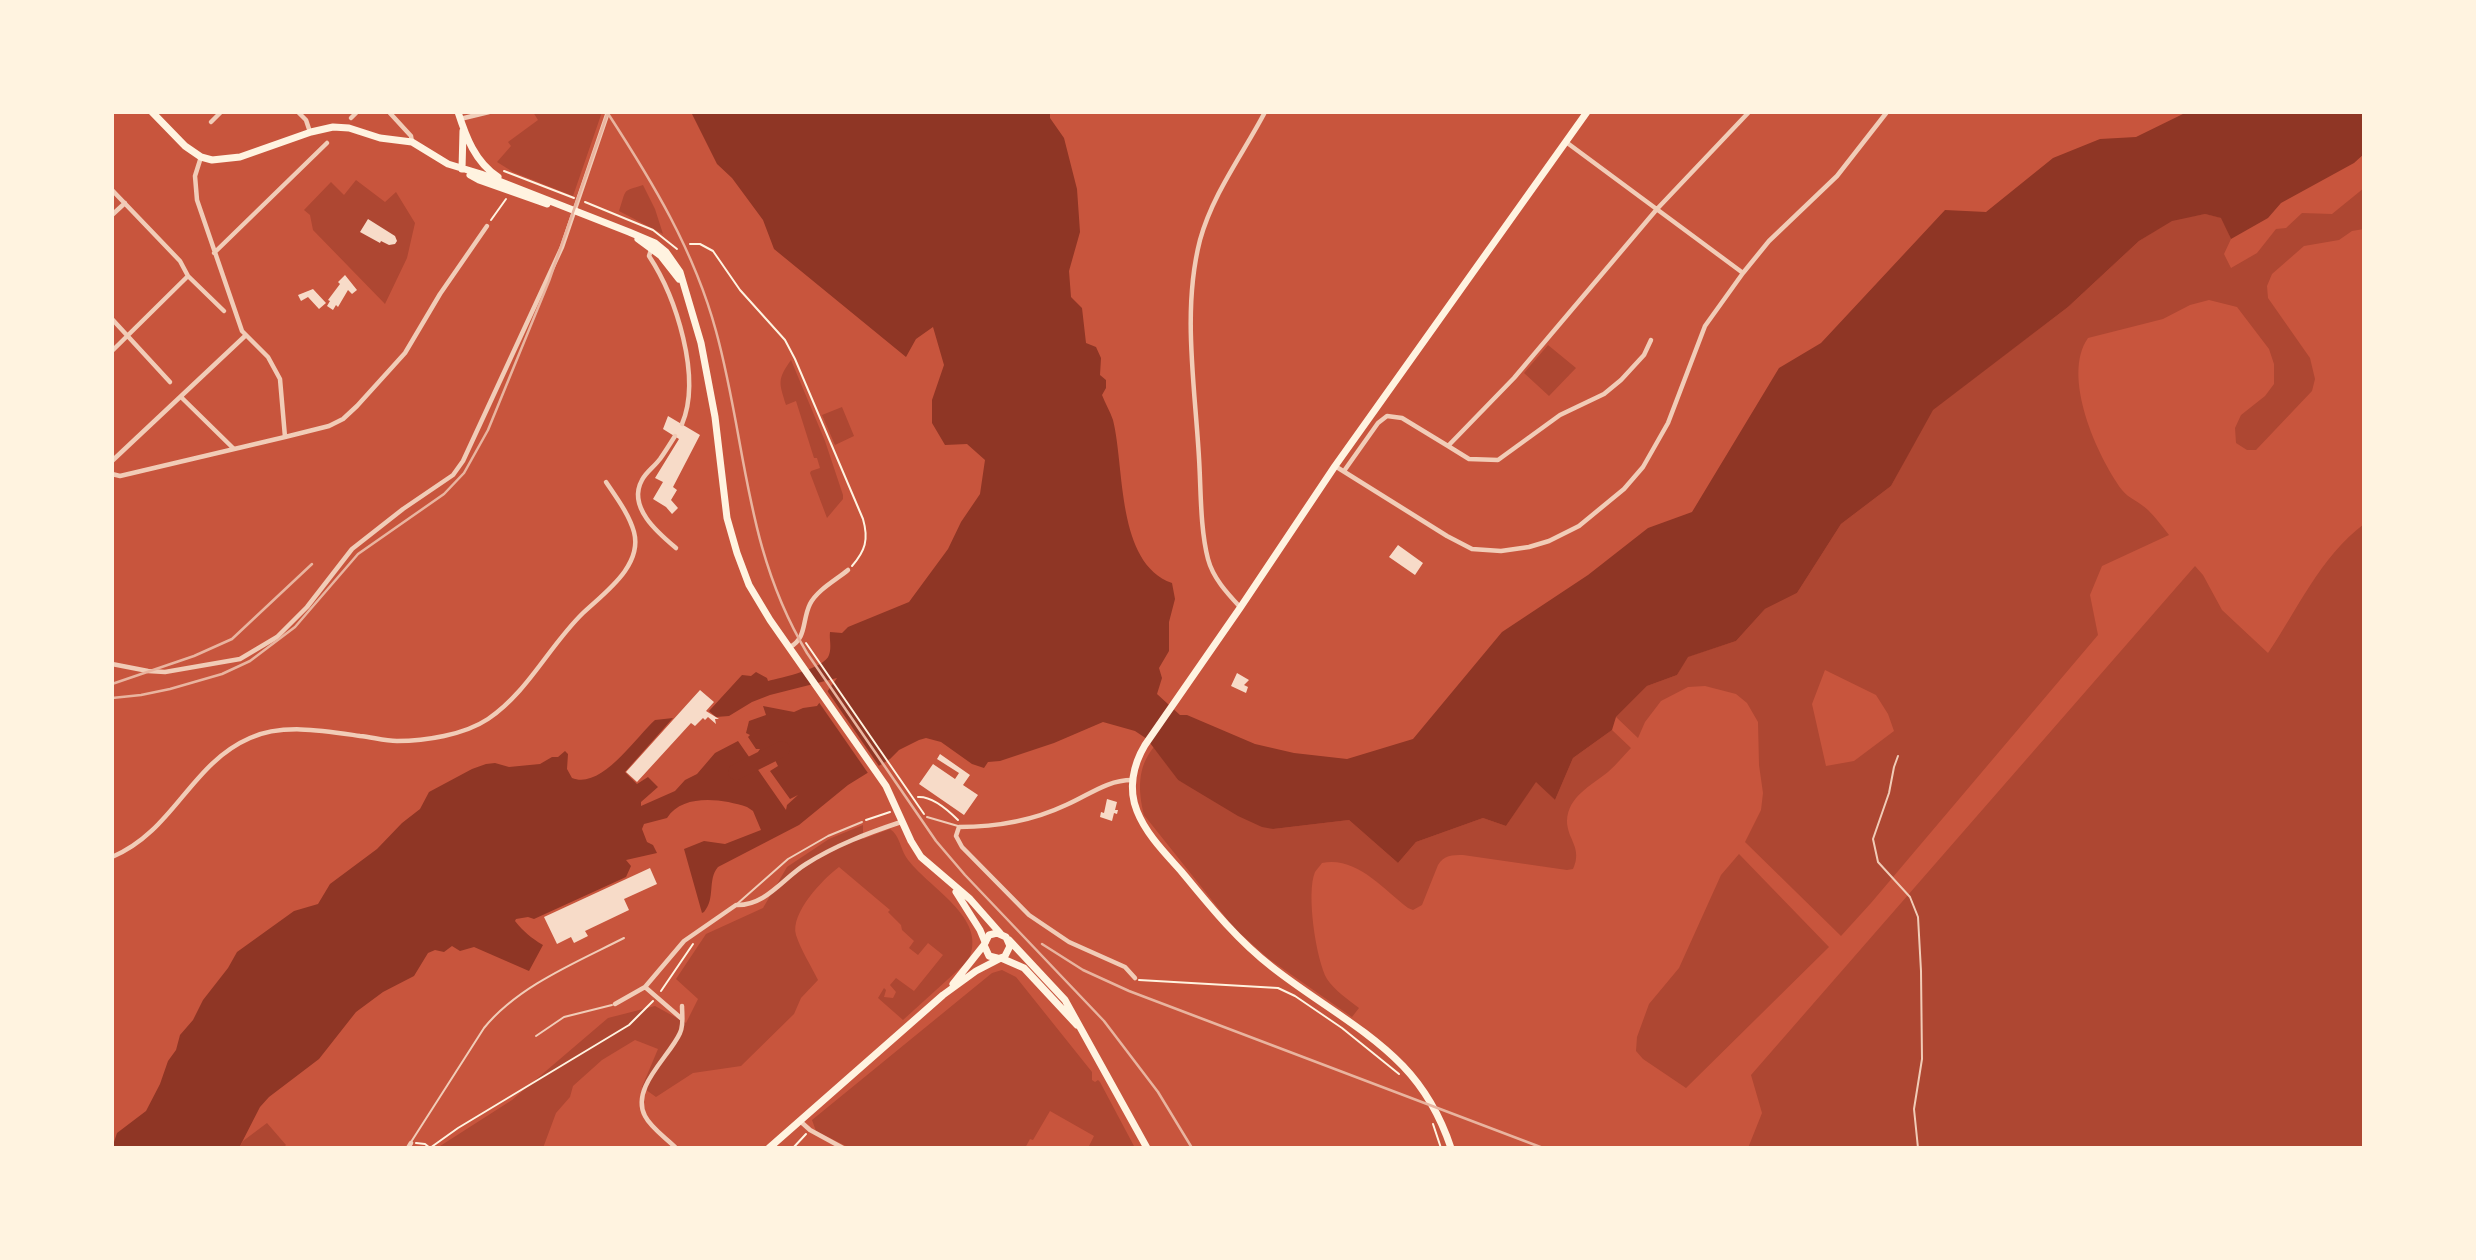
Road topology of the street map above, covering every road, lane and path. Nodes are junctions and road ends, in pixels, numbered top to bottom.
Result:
1 (152, 112) edge
2 (221, 112) edge
3 (298, 112) edge
4 (356, 112) edge
5 (389, 112) edge
6 (489, 112) edge
7 (608, 112) edge
8 (1265, 112) edge
9 (1587, 112) edge
10 (1748, 112) edge
11 (1888, 112) edge
12 (459, 116) edge
13 (351, 118) dead end
14 (211, 122) dead end
15 (463, 130) junction
16 (311, 132) junction
17 (412, 142) junction
18 (1566, 142) junction
19 (327, 143) dead end
20 (201, 157) junction
21 (462, 169) junction
22 (501, 170) dead end
23 (513, 187) junction
24 (112, 190) edge
25 (566, 195) dead end
26 (507, 198) dead end
27 (125, 203) junction
28 (592, 204) dead end
29 (562, 207) junction
30 (1657, 209) junction
31 (112, 215) edge
32 (487, 226) joint
33 (690, 244) dead end
34 (653, 246) junction
35 (681, 248) dead end
36 (214, 253) junction
37 (1743, 273) junction
38 (188, 276) junction
39 (224, 311) dead end
40 (112, 319) edge
41 (128, 336) junction
42 (245, 336) junction
43 (1651, 340) dead end
44 (112, 351) edge
45 (170, 382) dead end
46 (181, 397) junction
47 (682, 424) dead end
48 (675, 436) dead end
49 (285, 437) junction
50 (1448, 446) junction
51 (234, 449) junction
52 (112, 461) edge
53 (1335, 466) junction
54 (1344, 471) junction
55 (112, 474) edge
56 (606, 482) dead end
57 (676, 548) dead end
58 (848, 570) joint
59 (1240, 608) junction
60 (805, 642) dead end
61 (790, 647) junction
62 (112, 664) edge
63 (1898, 756) dead end
64 (1132, 779) junction
65 (918, 797) dead end
66 (890, 812) dead end
67 (928, 817) joint
68 (862, 821) joint
69 (902, 821) junction
70 (959, 827) junction
71 (112, 857) edge
72 (952, 885) junction
73 (736, 905) junction
74 (704, 928) junction
75 (1000, 933) junction
76 (624, 938) dead end
77 (1009, 939) junction
78 (984, 943) junction
79 (999, 958) junction
80 (1135, 978) joint
81 (645, 988) junction
82 (661, 991) dead end
83 (943, 995) junction
84 (652, 1002) dead end
85 (615, 1004) joint
86 (682, 1006) dead end
87 (682, 1019) junction
88 (1082, 1031) junction
89 (537, 1036) dead end
90 (1407, 1081) dead end
91 (799, 1121) junction
92 (1436, 1121) junction
93 (810, 1130) junction
94 (410, 1145) edge
95 (1450, 1146) edge
96 (1441, 1147) edge
97 (430, 1148) edge
98 (676, 1148) edge
99 (769, 1148) edge
100 (793, 1148) edge
101 (843, 1148) edge
102 (1147, 1148) edge
103 (1918, 1148) edge

1 - 20 main road
2 - 14 street
3 - 16 street
4 - 13 street
5 - 17 street
6 - 12 street
7 - 62 street
8 - 59 street
9 - 18 main road
10 - 30 street
11 - 37 street
12 - 15 main road
15 - 21 main road
15 - 23 main road
16 - 17 main road
16 - 20 main road
17 - 21 main road
18 - 30 street
18 - 53 main road
19 - 36 street
20 - 36 street
21 - 23 main road
21 - 29 main road
22 - 25 path
23 - 29 main road
24 - 27 street
26 - 32 path
27 - 31 street
27 - 38 street
28 - 35 path
29 - 34 main road
30 - 37 street
30 - 50 street
32 - 49 street
33 - 58 path
34 - 47 street
34 - 61 main road
36 - 42 street
37 - 54 street
38 - 39 street
38 - 41 street
40 - 41 street
41 - 44 street
41 - 45 street
42 - 46 street
42 - 49 street
43 - 50 street
46 - 51 street
46 - 52 street
48 - 57 street
49 - 51 street
50 - 54 street
51 - 55 street
53 - 54 street
53 - 59 main road
56 - 71 street
58 - 61 street
59 - 64 main road
60 - 67 path
61 - 69 main road
63 - 103 lane
64 - 70 street
64 - 92 main road
65 - 70 path
66 - 68 path
67 - 70 lane
68 - 73 lane
69 - 72 main road
69 - 73 street
70 - 80 street
72 - 75 main road
72 - 78 main road
73 - 74 street
74 - 81 street
74 - 82 path
75 - 77 main road
75 - 78 main road
76 - 94 lane
77 - 79 main road
77 - 88 main road
78 - 79 main road
78 - 83 main road
79 - 83 main road
79 - 88 main road
80 - 90 path
81 - 85 street
81 - 87 street
83 - 91 main road
84 - 97 path
85 - 89 lane
86 - 87 street
87 - 98 street
88 - 102 main road
91 - 93 street
91 - 99 main road
92 - 95 main road
92 - 96 path
93 - 100 path
93 - 101 street
94 - 97 path

